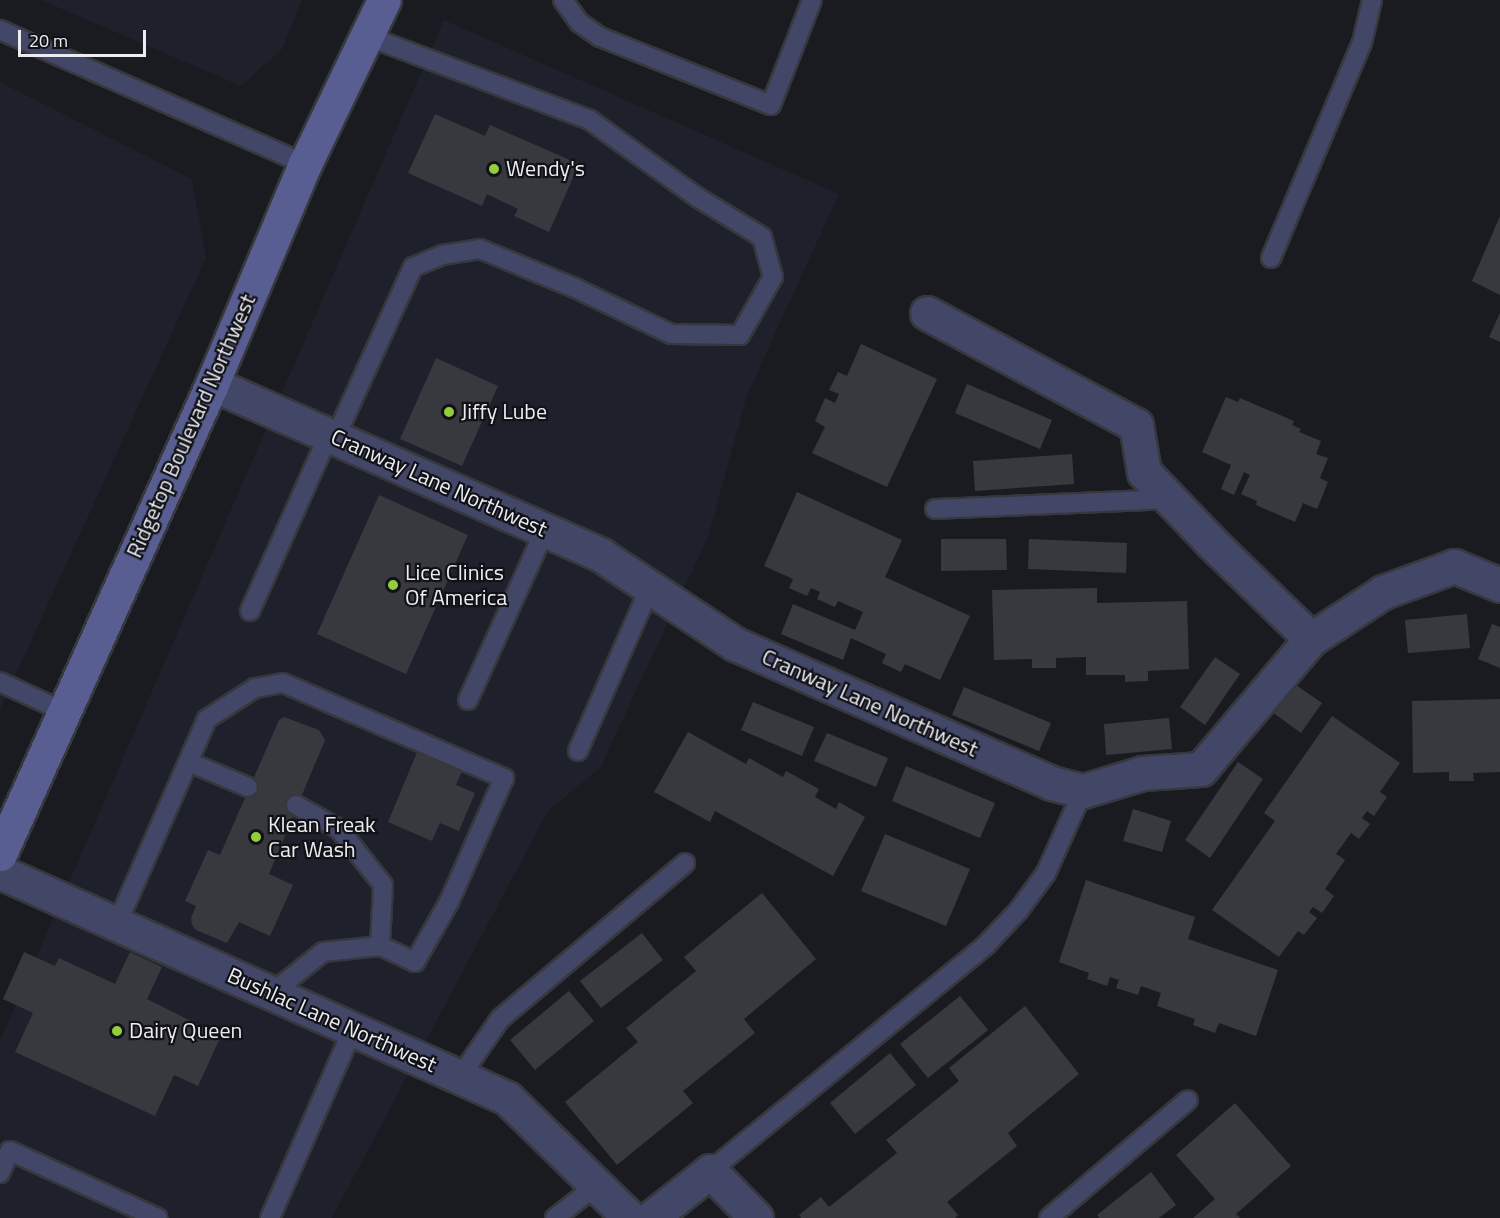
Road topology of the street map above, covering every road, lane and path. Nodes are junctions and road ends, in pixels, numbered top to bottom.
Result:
1 (384, 0) edge
2 (563, 0) edge
3 (812, 0) edge
4 (1372, 0) edge
5 (0, 30) edge
6 (366, 36) junction
7 (305, 164) junction
8 (1271, 258) dead end
9 (927, 313) dead end
10 (212, 384) junction
11 (332, 435) junction
12 (1170, 499) junction
13 (934, 509) dead end
14 (545, 530) junction
15 (1500, 585) edge
16 (650, 588) junction
17 (250, 611) dead end
18 (1311, 639) junction
19 (0, 682) edge
20 (468, 700) dead end
21 (63, 711) junction
22 (578, 751) dead end
23 (189, 762) junction
24 (248, 787) dead end
25 (1083, 791) junction
26 (296, 805) dead end
27 (0, 854) edge
28 (685, 863) dead end
29 (0, 872) edge
30 (117, 924) junction
31 (380, 946) junction
32 (272, 993) junction
33 (352, 1029) junction
34 (460, 1077) junction
35 (1188, 1100) dead end
36 (710, 1171) junction
37 (0, 1173) edge
38 (597, 1185) junction
39 (158, 1218) edge
40 (270, 1218) edge
41 (555, 1218) edge
42 (630, 1218) edge
43 (651, 1218) edge
44 (756, 1218) edge
45 (1049, 1218) edge

1 - 6 main road, Ridgetop Boulevard Northwest
2 - 3 lane
4 - 8 lane
5 - 7 lane
6 - 7 main road, Ridgetop Boulevard Northwest
6 - 11 lane
7 - 10 main road, Ridgetop Boulevard Northwest
9 - 12 street
10 - 11 street, Cranway Lane Northwest
10 - 21 main road, Ridgetop Boulevard Northwest
11 - 14 street, Cranway Lane Northwest
11 - 17 lane
12 - 13 lane
12 - 18 street
14 - 16 street, Cranway Lane Northwest
14 - 20 lane
15 - 18 street
16 - 22 lane
16 - 25 street, Cranway Lane Northwest
18 - 25 street
19 - 21 lane
21 - 27 main road, Ridgetop Boulevard Northwest
23 - 24 lane
23 - 30 lane
23 - 31 lane
25 - 36 lane
26 - 31 lane
28 - 34 lane
29 - 30 street, Bushlac Lane Northwest
30 - 32 street, Bushlac Lane Northwest
31 - 32 lane
32 - 33 street, Bushlac Lane Northwest
33 - 34 street, Bushlac Lane Northwest
33 - 40 lane
34 - 38 street, Bushlac Lane Northwest
35 - 45 lane
36 - 43 street
36 - 44 street
37 - 39 lane
38 - 41 lane
38 - 42 street, Bushlac Lane Northwest

